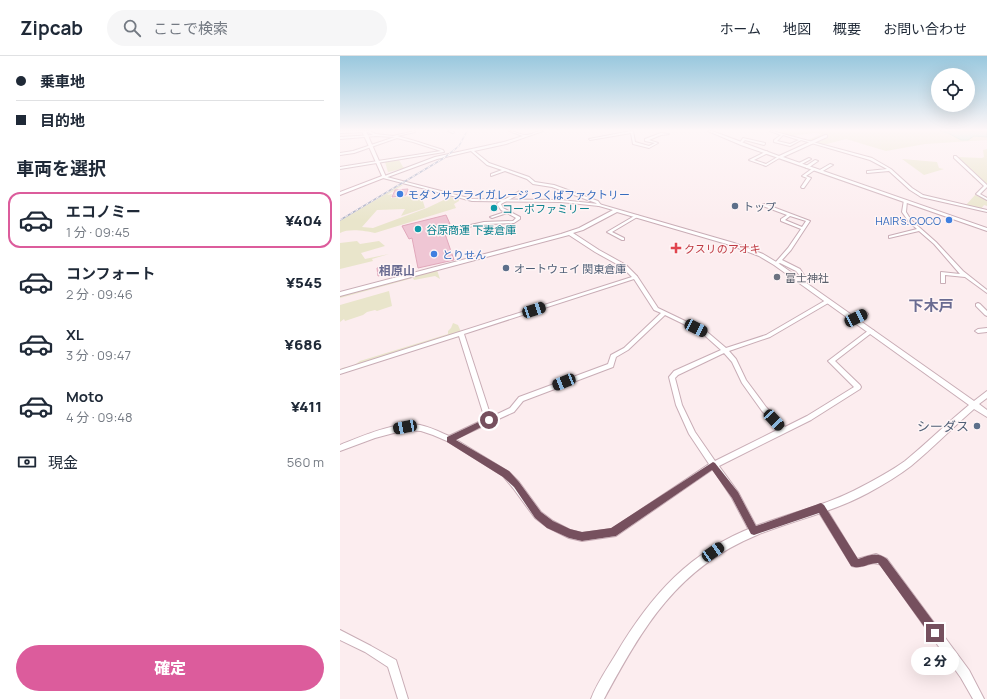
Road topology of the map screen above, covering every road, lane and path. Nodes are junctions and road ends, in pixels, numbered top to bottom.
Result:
1 (384, 161) edge
2 (428, 161) edge
3 (484, 161) edge
4 (754, 161) edge
5 (773, 161) edge
6 (791, 161) edge
7 (806, 161) edge
8 (816, 161) dead end
9 (873, 161) edge
10 (959, 161) edge
11 (378, 162) junction
12 (799, 164) junction
13 (831, 165) dead end
14 (807, 167) junction
15 (340, 168) edge
16 (814, 169) junction
17 (504, 170) junction
18 (890, 170) junction
19 (820, 171) junction
20 (868, 172) dead end
21 (492, 175) dead end
22 (384, 177) junction
23 (803, 186) dead end
24 (521, 192) dead end
25 (340, 194) edge
26 (987, 199) edge
27 (905, 201) junction
28 (502, 202) junction
29 (599, 205) junction
30 (764, 205) dead end
31 (617, 210) junction
32 (987, 211) edge
33 (508, 212) junction
34 (789, 215) junction
35 (637, 216) junction
36 (492, 217) dead end
37 (468, 226) dead end
38 (802, 228) junction
39 (919, 230) junction
40 (987, 230) edge
41 (570, 233) junction
42 (890, 238) dead end
43 (622, 240) dead end
44 (778, 262) junction
45 (967, 276) junction
46 (635, 277) junction
47 (943, 282) dead end
48 (987, 292) edge
49 (340, 294) edge
50 (828, 301) junction
51 (978, 305) dead end
52 (663, 314) junction
53 (865, 314) dead end
54 (987, 314) edge
55 (854, 319) junction
56 (987, 330) edge
57 (871, 331) junction
58 (978, 331) dead end
59 (461, 333) junction
60 (724, 350) junction
61 (340, 372) edge
62 (987, 394) edge
63 (974, 405) junction
64 (987, 414) edge
65 (489, 420) junction
66 (784, 430) junction
67 (449, 439) junction
68 (340, 448) edge
69 (713, 465) junction
70 (821, 508) junction
71 (754, 531) junction
72 (340, 635) edge
73 (403, 699) edge
74 (597, 699) edge
75 (979, 699) edge

1 - 11 street
2 - 22 street
3 - 17 street
4 - 5 street
6 - 12 street
7 - 12 street
8 - 14 street
9 - 18 street
10 - 26 street
11 - 15 street
11 - 22 main road
12 - 14 street
13 - 19 street
14 - 16 street
16 - 19 street
16 - 23 street
17 - 21 street
17 - 29 street
18 - 20 street
18 - 32 street
19 - 27 street
22 - 25 main road
22 - 28 street
24 - 28 street
27 - 39 street
27 - 40 street
28 - 29 street
28 - 33 street
29 - 31 street
30 - 34 street
31 - 35 street
31 - 41 street
33 - 36 street
33 - 37 street
34 - 38 street
34 - 38 street
35 - 43 street
35 - 44 street
38 - 44 street
39 - 42 street
39 - 45 street
41 - 46 street
41 - 49 street
44 - 50 street
45 - 47 street
45 - 48 street
46 - 52 street
46 - 59 street
50 - 55 street
50 - 60 street
51 - 54 street
52 - 60 street
52 - 65 street
53 - 55 street
55 - 57 street
56 - 58 street
57 - 63 street
57 - 66 street
59 - 61 street
59 - 65 street
60 - 66 street
60 - 69 street
62 - 63 street
63 - 64 street
63 - 70 street
65 - 67 street
66 - 69 street
67 - 68 street
67 - 69 street
69 - 71 street
70 - 71 street
70 - 75 street
71 - 74 street
72 - 73 street

